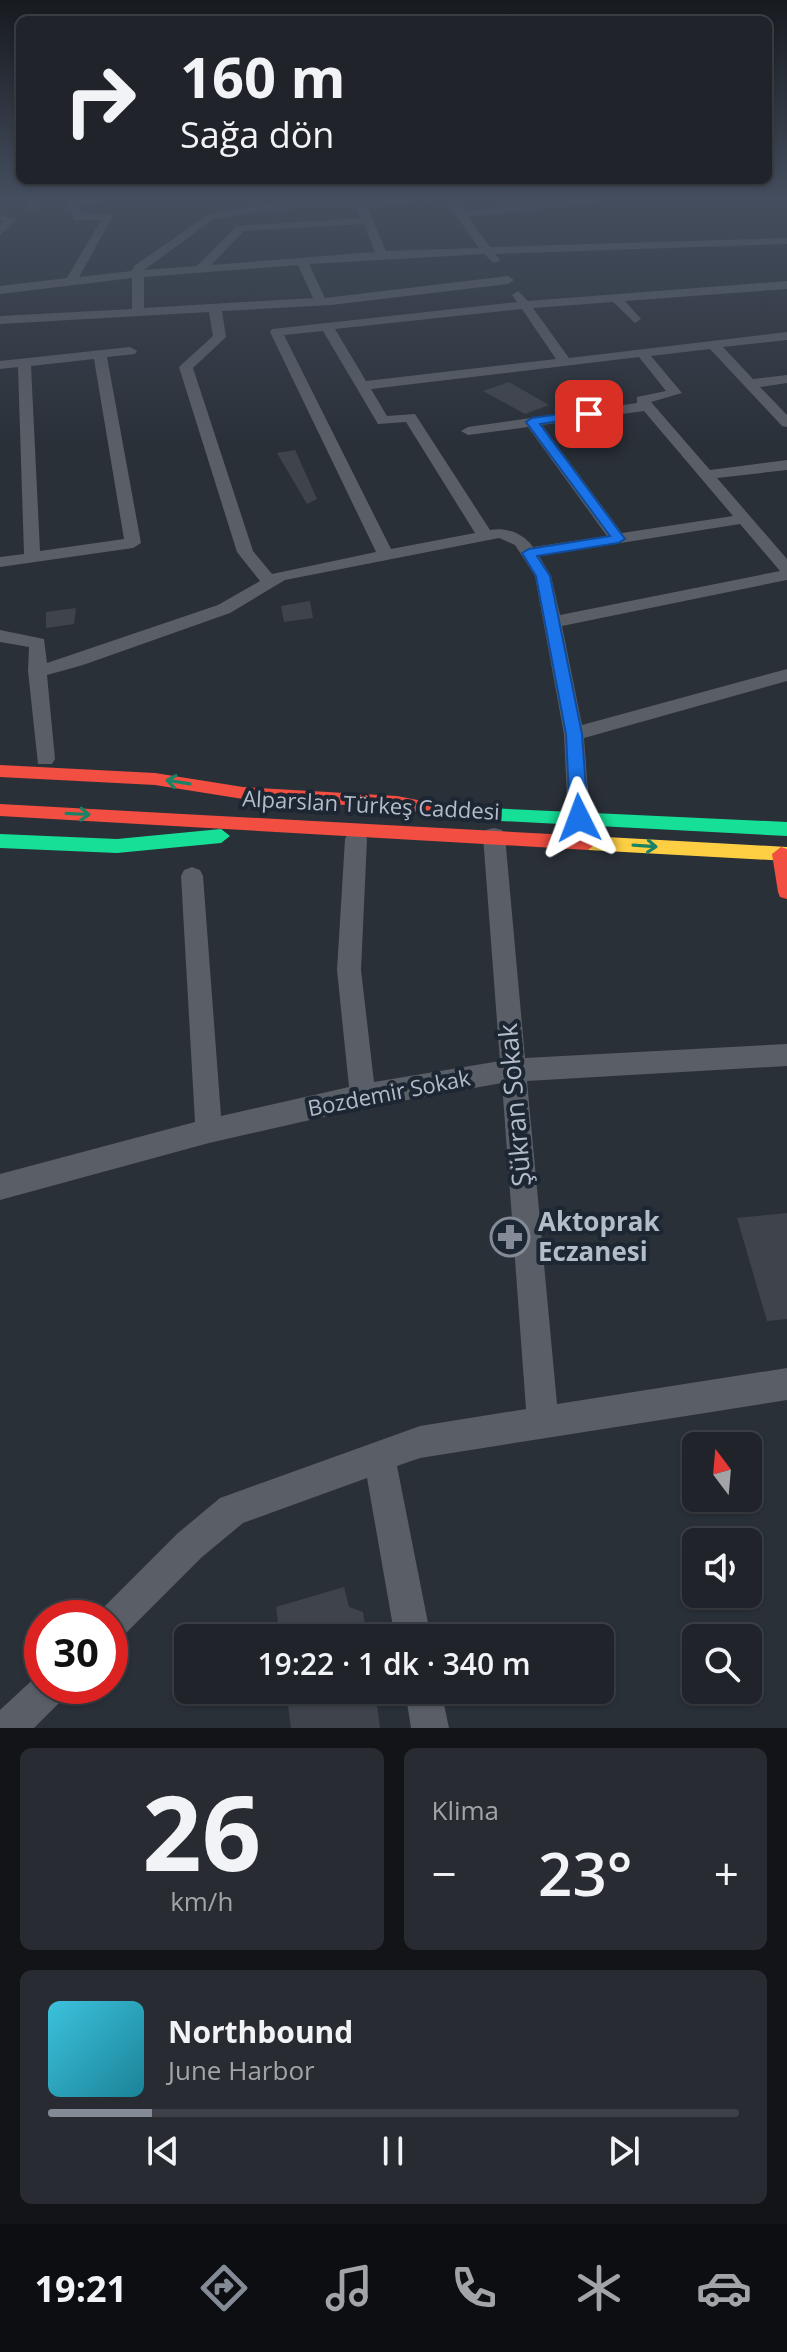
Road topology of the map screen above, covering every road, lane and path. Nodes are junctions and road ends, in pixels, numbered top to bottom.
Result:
1 (508, 280) edge
2 (71, 281) joint
3 (74, 281) edge
4 (136, 281) edge
5 (308, 281) edge
6 (502, 281) edge
7 (787, 285) edge
8 (0, 290) edge
9 (616, 298) junction
10 (315, 302) junction
11 (525, 305) junction
12 (215, 308) junction
13 (138, 312) junction
14 (635, 319) dead end
15 (0, 320) edge
16 (324, 328) junction
17 (787, 336) edge
18 (713, 345) junction
19 (130, 351) dead end
20 (642, 353) junction
21 (100, 354) junction
22 (24, 362) junction
23 (565, 362) junction
24 (0, 365) edge
25 (787, 379) edge
26 (750, 384) junction
27 (363, 386) junction
28 (647, 406) junction
29 (532, 422) junction
30 (787, 423) edge
31 (468, 431) dead end
32 (787, 465) edge
33 (706, 475) junction
34 (743, 519) junction
35 (485, 536) junction
36 (618, 539) junction
37 (529, 553) junction
38 (386, 555) junction
39 (32, 557) junction
40 (0, 562) edge
41 (787, 572) edge
42 (271, 583) junction
43 (553, 622) junction
44 (0, 636) edge
45 (37, 671) junction
46 (787, 675) edge
47 (574, 734) junction
48 (45, 759) dead end
49 (0, 771) edge
50 (0, 792) edge
51 (46, 794) dead end
52 (155, 799) dead end
53 (0, 810) edge
54 (449, 812) junction
55 (579, 818) junction
56 (787, 829) edge
57 (450, 833) junction
58 (494, 836) junction
59 (356, 839) junction
60 (0, 841) edge
61 (784, 854) edge
62 (192, 876) dead end
63 (787, 892) edge
64 (787, 1055) edge
65 (512, 1070) junction
66 (363, 1096) junction
67 (209, 1131) junction
68 (0, 1187) edge
69 (787, 1384) edge
70 (543, 1422) junction
71 (379, 1457) junction
72 (128, 1607) edge
73 (410, 1624) edge
74 (32, 1704) edge
75 (426, 1704) edge
76 (8, 1728) edge
77 (430, 1728) edge

1 - 11 street
2 - 3 street
2 - 8 street
4 - 13 street
5 - 10 street
6 - 10 street
7 - 9 street
9 - 11 street
9 - 14 street
10 - 12 street
10 - 16 street
11 - 16 street
11 - 23 street
12 - 13 street
12 - 42 street
13 - 15 street
16 - 27 street
16 - 38 street
17 - 18 street
18 - 20 street
18 - 26 street
19 - 21 street
20 - 23 street
20 - 28 street
21 - 22 street
21 - 39 street
22 - 24 street
22 - 39 street
23 - 27 street
25 - 26 street
26 - 30 street
27 - 35 street
28 - 29 street
28 - 33 street
29 - 31 street
29 - 36 street
32 - 33 street
33 - 34 street
34 - 36 street
34 - 41 street
35 - 37 street
35 - 38 street
36 - 37 street
37 - 43 street
38 - 42 street
39 - 40 street
41 - 43 street
42 - 45 street
43 - 47 street
44 - 45 street
45 - 48 street
46 - 47 street
47 - 55 street
54 -> 49 main road
50 - 51 main road
52 - 54 main road, Alparslan Türkeş Caddesi
53 -> 57 main road, Alparslan Türkeş Caddesi
54 - 55 main road, Alparslan Türkeş Caddesi
55 - 56 main road, Alparslan Türkeş Caddesi
57 - 58 main road, Alparslan Türkeş Caddesi
57 - 59 main road
58 -> 61 main road, Alparslan Türkeş Caddesi
58 - 65 street, Şükran Sokak
59 - 60 main road
59 - 66 street
61 - 63 main road
62 - 67 street
64 - 65 street, Bozdemir Sokak
65 - 66 street, Bozdemir Sokak
65 - 70 street, Şükran Sokak
66 - 67 street, Bozdemir Sokak
67 - 68 street, Bozdemir Sokak
69 - 70 street
70 - 71 street
71 - 72 street
71 - 73 street
74 - 76 street
75 - 77 street

